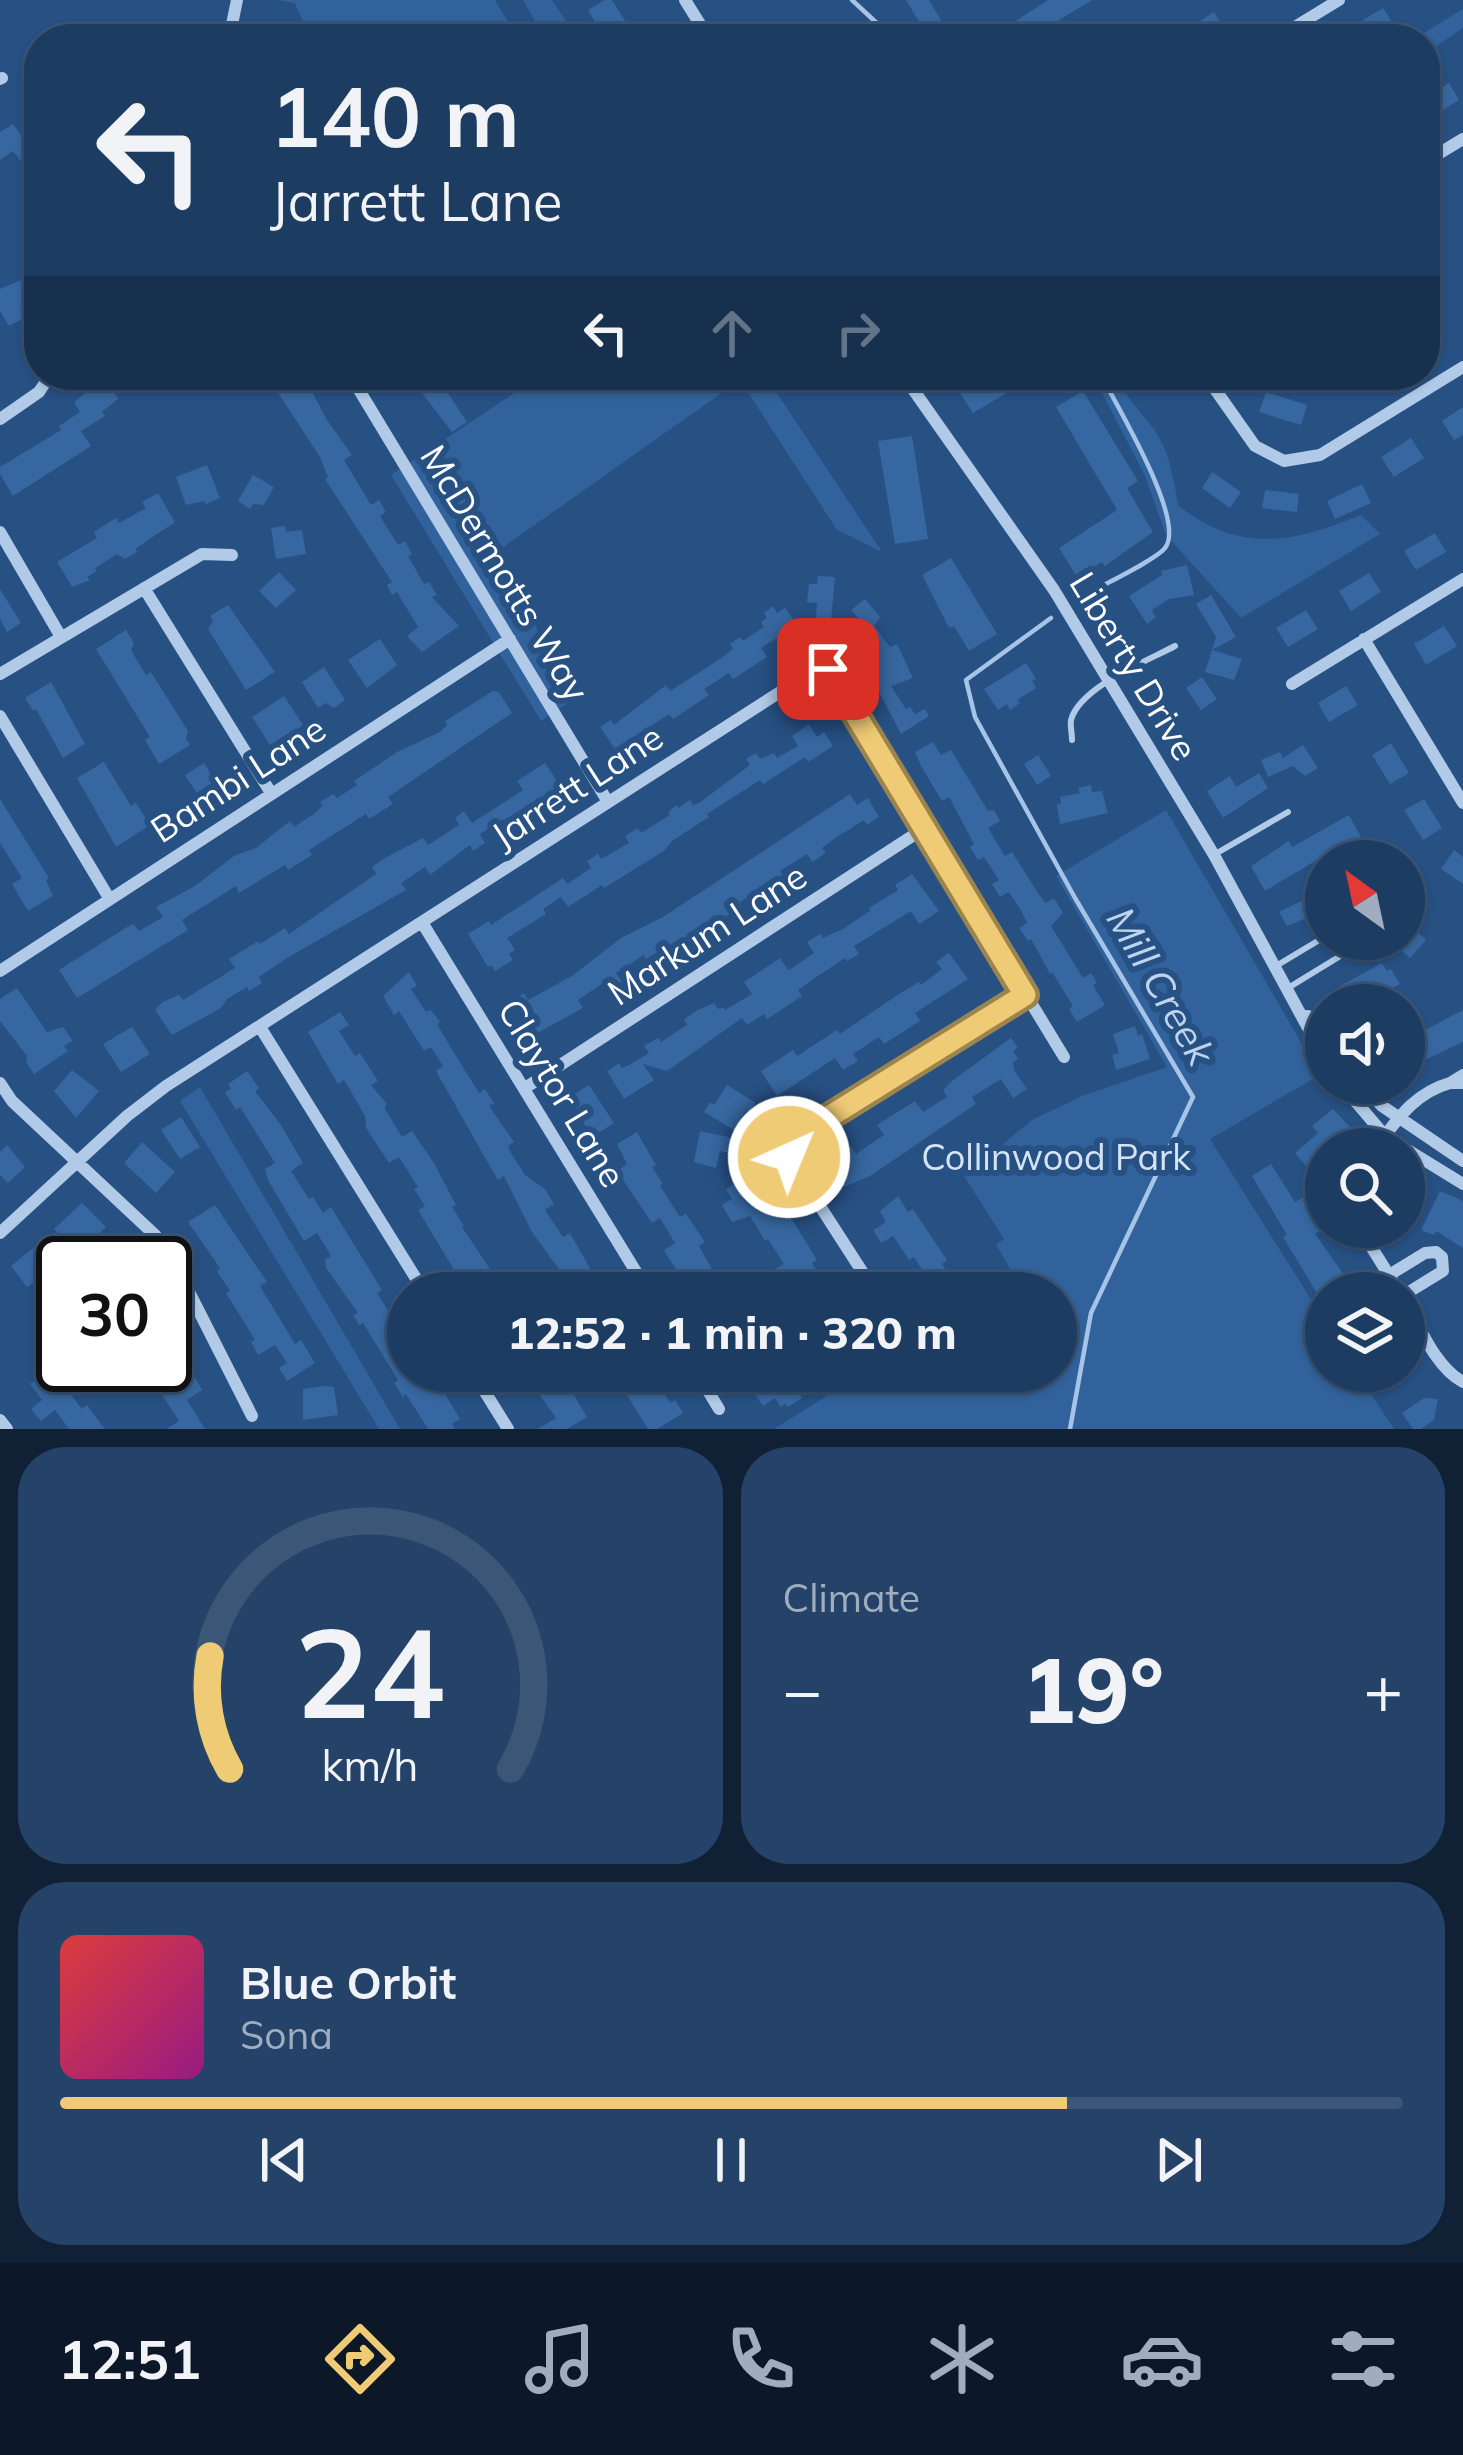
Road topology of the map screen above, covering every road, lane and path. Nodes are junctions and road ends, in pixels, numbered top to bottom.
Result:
1 (1339, 0) edge
2 (1300, 24) edge
3 (40, 390) edge
4 (359, 390) edge
5 (913, 390) edge
6 (1216, 390) edge
7 (1426, 390) edge
8 (0, 419) edge
9 (0, 532) edge
10 (232, 555) dead end
11 (1463, 579) edge
12 (144, 588) junction
13 (61, 637) junction
14 (510, 639) junction
15 (1364, 639) junction
16 (1174, 646) dead end
17 (0, 674) edge
18 (1108, 681) junction
19 (1292, 683) dead end
20 (0, 716) edge
21 (1072, 740) dead end
22 (272, 793) junction
23 (608, 802) junction
24 (1463, 803) edge
25 (1288, 812) dead end
26 (922, 830) junction
27 (1214, 855) junction
28 (109, 898) junction
29 (424, 924) junction
30 (1305, 949) edge
31 (1340, 960) edge
32 (1276, 966) junction
33 (0, 971) edge
34 (1025, 995) junction
35 (1292, 995) junction
36 (1305, 1011) edge
37 (1305, 1020) edge
38 (260, 1027) junction
39 (1064, 1057) dead end
40 (1459, 1080) edge
41 (0, 1083) edge
42 (525, 1088) junction
43 (1358, 1104) edge
44 (1383, 1104) edge
45 (1398, 1118) junction
46 (1378, 1128) edge
47 (1391, 1128) edge
48 (1425, 1161) edge
49 (1463, 1162) edge
50 (78, 1163) junction
51 (1463, 1184) edge
52 (0, 1233) edge
53 (412, 1272) edge
54 (636, 1272) edge
55 (863, 1272) edge
56 (1394, 1272) edge
57 (1425, 1282) edge
58 (1425, 1334) edge
59 (1463, 1382) edge
60 (485, 1392) edge
61 (709, 1392) edge
62 (719, 1409) dead end
63 (252, 1416) dead end
64 (0, 1420) edge
65 (7, 1429) edge
66 (508, 1429) edge

1 - 2 street
3 - 8 street
4 - 14 street, McDermotts Way
5 - 18 street, Liberty Drive
6 - 7 street
9 - 13 street
10 - 12 street
11 - 15 street
12 - 13 street
12 - 22 street
13 - 17 street
14 - 22 street, Bambi Lane
14 - 23 street, McDermotts Way
15 - 19 street
15 - 24 street
16 - 18 lane
18 - 21 lane
18 - 27 street, Liberty Drive
20 - 28 street
22 - 28 street, Bambi Lane
23 - 26 street, Jarrett Lane
23 - 29 street, Jarrett Lane
25 - 27 lane
26 - 34 street, Jarrett Lane
26 - 42 street, Markum Lane
27 - 32 street, Liberty Drive
28 - 33 street, Bambi Lane
29 - 38 street, Jarrett Lane
29 - 42 street, Claytor Lane
30 - 32 lane
31 - 35 lane
32 - 35 street, Liberty Drive
34 - 39 street, Jarrett Lane
34 - 55 street
35 - 36 street, Liberty Drive
35 - 37 street, Liberty Drive
38 - 50 street, Jarrett Lane
38 - 53 street
40 - 45 street
41 - 50 street
42 - 54 street, Claytor Lane
43 - 46 street
44 - 45 street
45 - 47 street
45 - 49 street
48 - 51 street
50 - 52 street, Jarrett Lane
50 - 63 street
56 - 57 street
58 - 59 street
60 - 66 street
61 - 62 street
64 - 65 street

